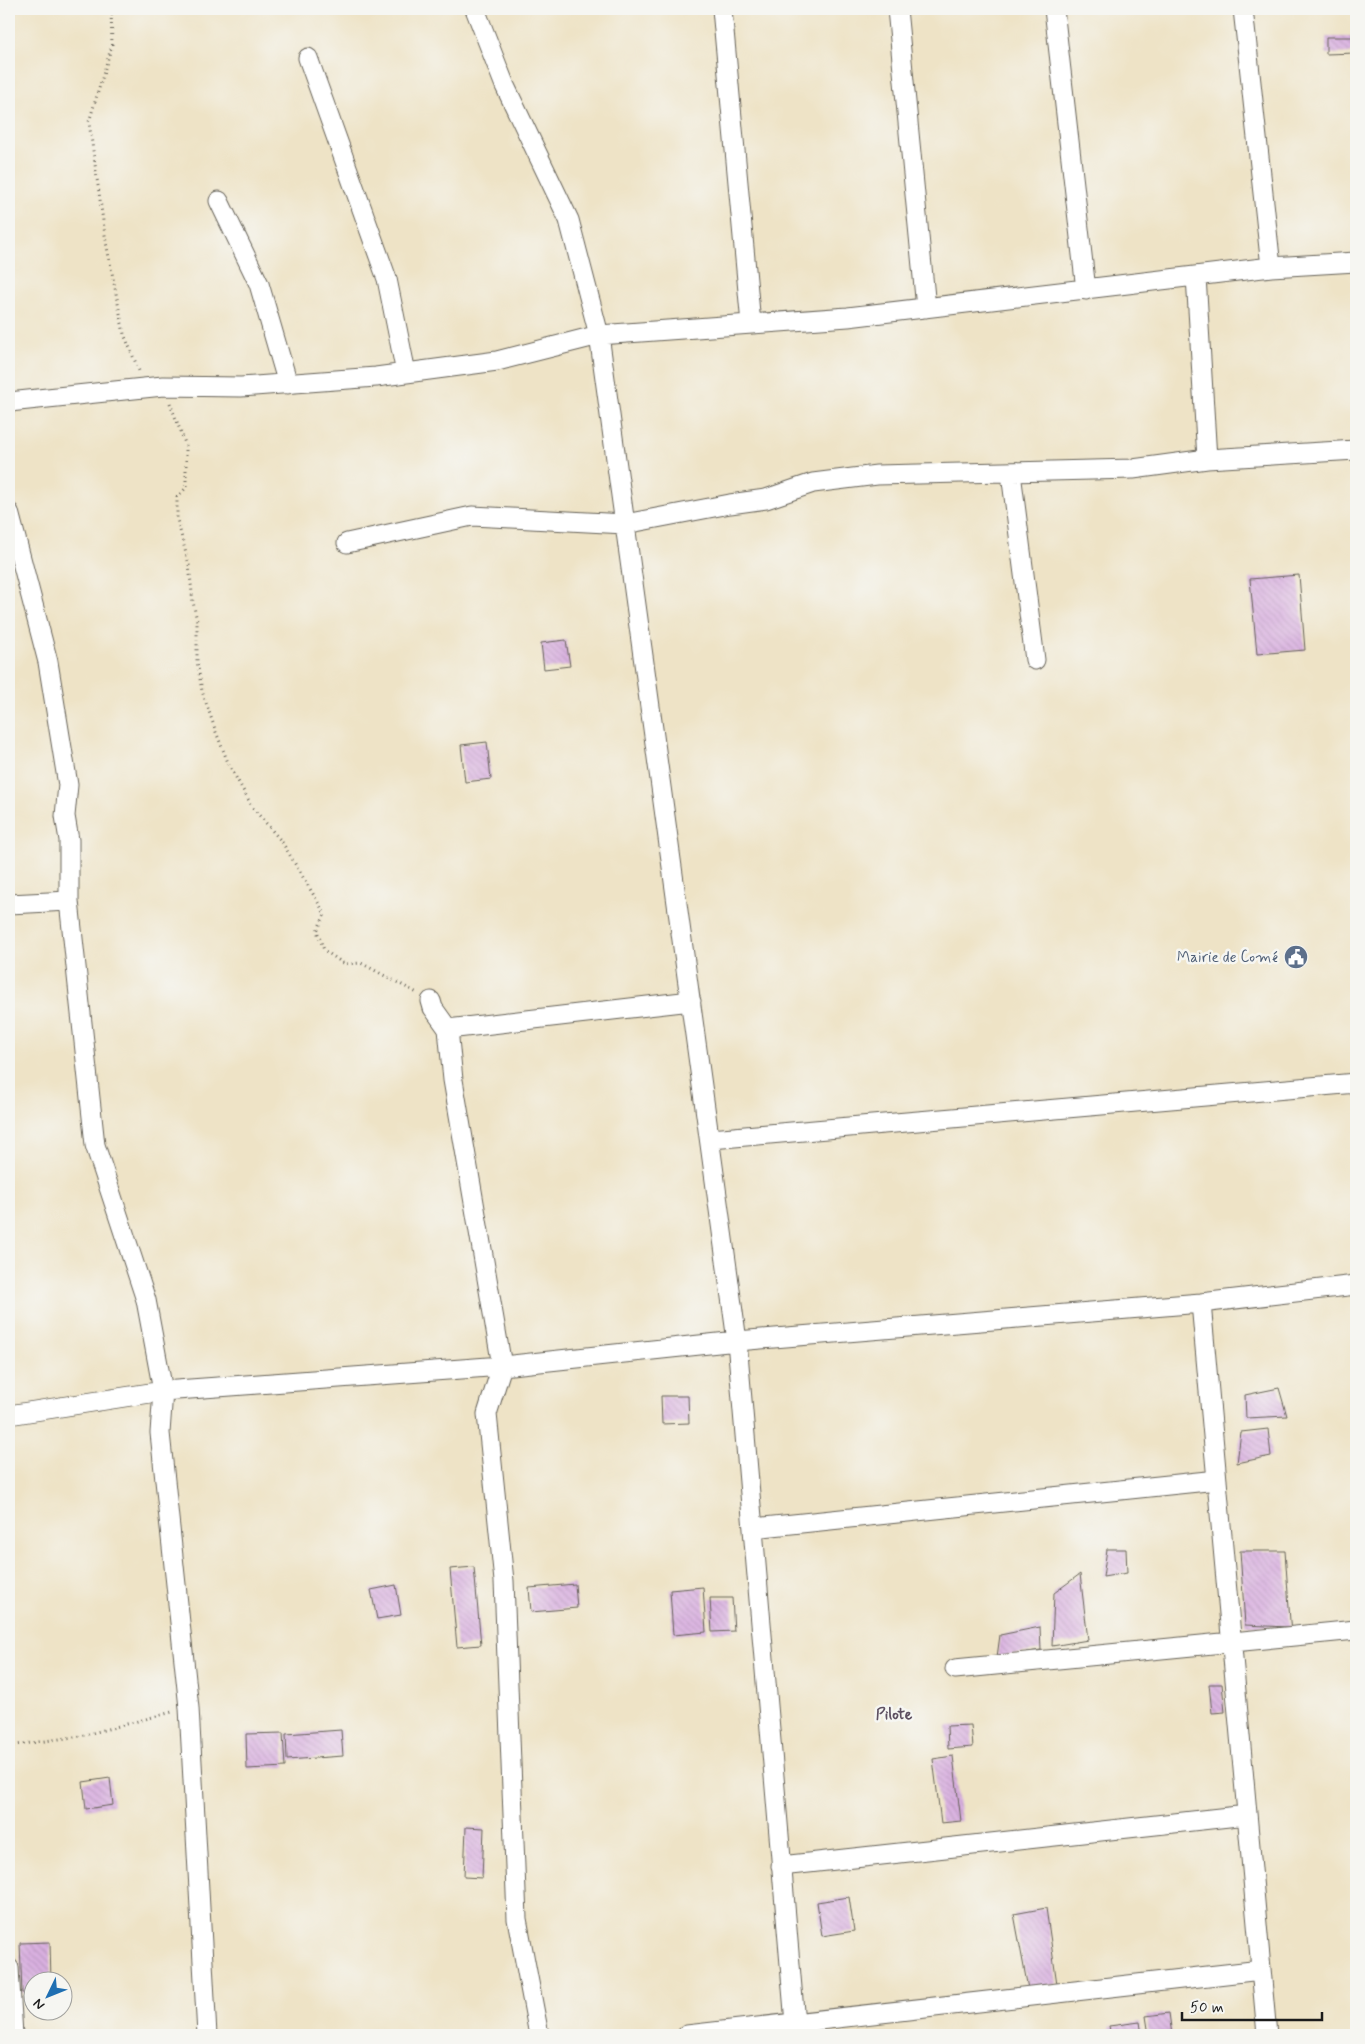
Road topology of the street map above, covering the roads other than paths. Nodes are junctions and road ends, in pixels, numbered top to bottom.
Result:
1 (475, 9) edge
2 (722, 9) edge
3 (897, 9) edge
4 (1054, 9) edge
5 (1243, 9) edge
6 (308, 58) dead end
7 (219, 201) dead end
8 (1356, 262) edge
9 (1271, 267) junction
10 (1196, 276) junction
11 (1086, 290) junction
12 (926, 308) junction
13 (752, 324) junction
14 (599, 335) junction
15 (406, 373) junction
16 (288, 384) junction
17 (9, 402) edge
18 (1356, 450) edge
19 (1207, 459) junction
20 (1012, 473) junction
21 (9, 512) edge
22 (625, 524) junction
23 (347, 543) dead end
24 (1035, 660) dead end
25 (69, 901) junction
26 (9, 904) edge
27 (431, 1001) road end
28 (691, 1001) junction
29 (448, 1030) junction
30 (1356, 1083) edge
31 (711, 1139) junction
32 (1356, 1285) edge
33 (1201, 1303) junction
34 (737, 1341) junction
35 (502, 1366) junction
36 (163, 1391) junction
37 (9, 1415) edge
38 (1217, 1480) junction
39 (753, 1528) junction
40 (1356, 1630) edge
41 (1232, 1642) junction
42 (955, 1670) dead end
43 (1247, 1815) junction
44 (781, 1866) junction
45 (9, 1968) edge
46 (1262, 1970) junction
47 (795, 2029) edge
48 (13, 2035) edge
49 (207, 2035) edge
50 (539, 2035) edge
51 (688, 2035) edge
52 (1267, 2035) edge

1 - 14 street
2 - 13 street
3 - 12 street
4 - 11 street
5 - 9 street
6 - 15 street
7 - 16 street
8 - 9 street
9 - 10 street
10 - 11 street
10 - 19 street
11 - 12 street
12 - 13 street
13 - 14 street
14 - 15 street
14 - 22 street
15 - 16 street
16 - 17 street
18 - 19 street
19 - 20 street
20 - 22 street
20 - 24 street
21 - 25 street
22 - 23 street
22 - 28 street
25 - 26 street
25 - 36 street
27 - 29 street
28 - 29 street
28 - 31 street
29 - 35 street
30 - 31 street
31 - 34 street
32 - 33 street
33 - 34 street
33 - 38 street
34 - 35 street
34 - 39 street
35 - 36 street
35 - 50 street
36 - 37 street
36 - 49 street
38 - 39 street
38 - 41 street
39 - 44 street
40 - 41 street
41 - 42 street
41 - 43 street
43 - 44 street
43 - 46 street
44 - 47 street
45 - 48 street
46 - 47 street
46 - 52 street
47 - 51 street

